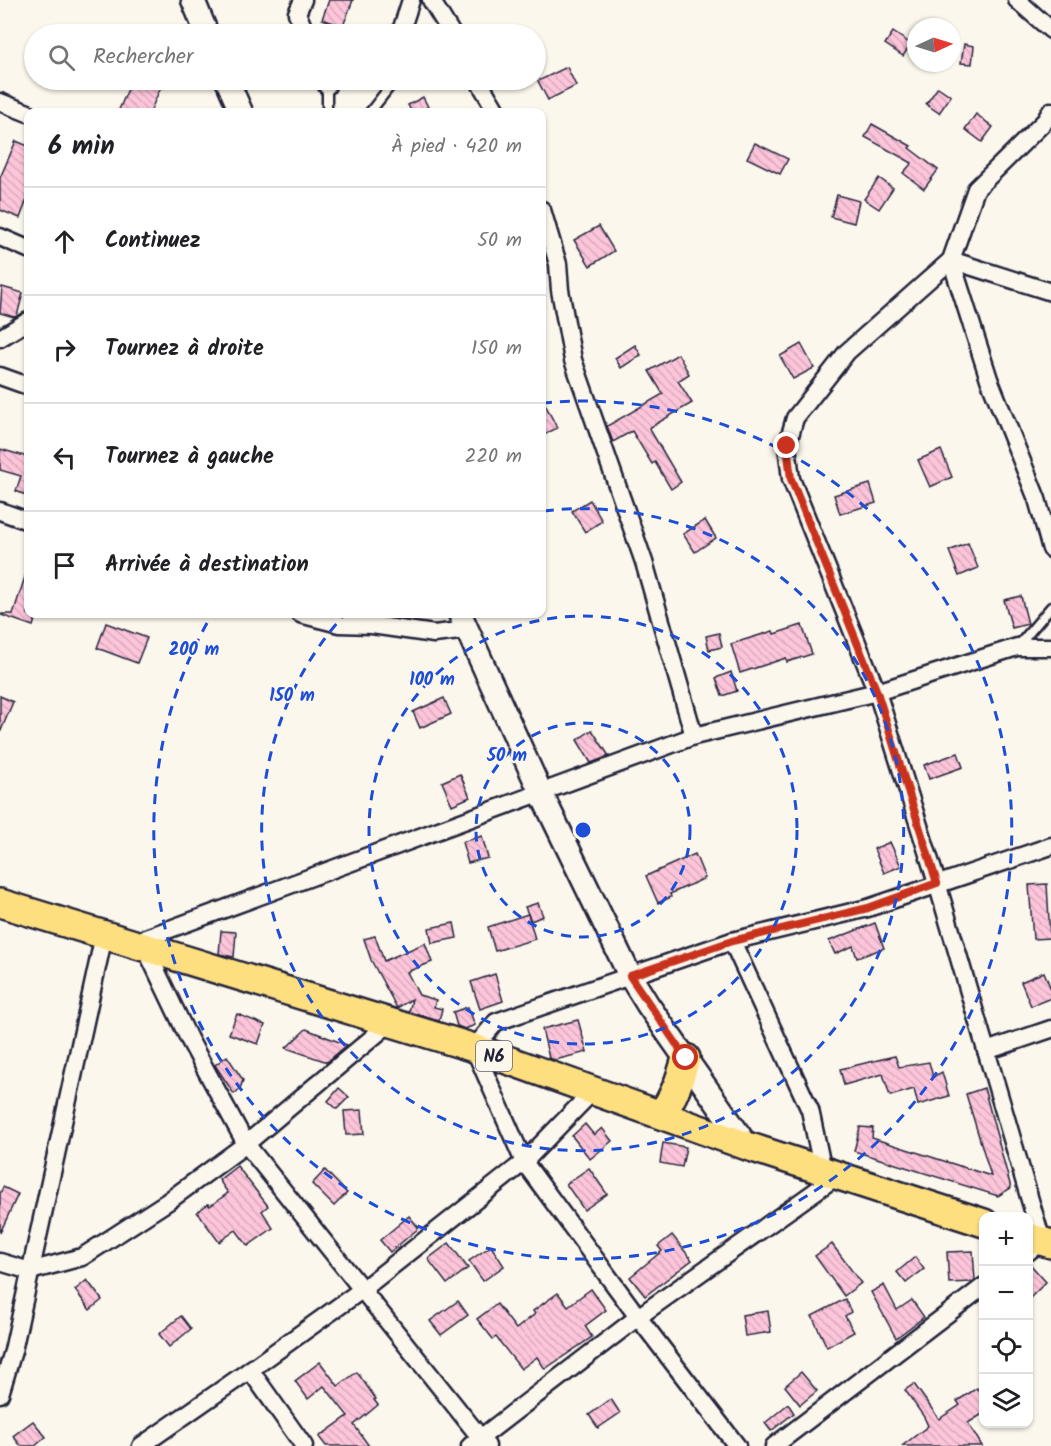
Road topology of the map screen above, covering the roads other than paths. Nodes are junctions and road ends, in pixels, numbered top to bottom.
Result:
1 (193, 0) edge
2 (303, 0) edge
3 (411, 0) edge
4 (432, 0) edge
5 (1017, 0) edge
6 (203, 24) edge
7 (302, 24) edge
8 (403, 24) edge
9 (446, 24) edge
10 (1051, 30) edge
11 (231, 90) edge
12 (326, 90) edge
13 (387, 90) edge
14 (484, 90) edge
15 (0, 102) edge
16 (239, 108) edge
17 (327, 108) edge
18 (373, 108) edge
19 (495, 108) edge
20 (24, 111) edge
21 (1051, 111) edge
22 (546, 224) edge
23 (0, 237) edge
24 (24, 247) edge
25 (951, 260) junction
26 (1051, 292) edge
27 (24, 323) edge
28 (0, 338) edge
29 (0, 376) edge
30 (24, 385) edge
31 (1044, 500) edge
32 (0, 511) edge
33 (24, 520) edge
34 (1051, 549) edge
35 (1051, 607) edge
36 (316, 618) edge
37 (464, 622) edge
38 (1017, 647) junction
39 (1051, 647) edge
40 (877, 692) junction
41 (694, 736) junction
42 (541, 792) junction
43 (1051, 846) edge
44 (937, 883) junction
45 (0, 903) edge
46 (104, 935) junction
47 (732, 941) junction
48 (139, 945) junction
49 (630, 976) junction
50 (391, 1023) junction
51 (1051, 1029) edge
52 (474, 1048) junction
53 (986, 1051) junction
54 (686, 1058) junction
55 (593, 1091) junction
56 (661, 1115) junction
57 (246, 1144) junction
58 (747, 1146) junction
59 (524, 1162) junction
60 (830, 1174) junction
61 (979, 1221) edge
62 (1038, 1244) edge
63 (0, 1262) edge
64 (30, 1272) junction
65 (363, 1289) junction
66 (979, 1290) edge
67 (638, 1317) junction
68 (250, 1370) junction
69 (0, 1391) edge
70 (479, 1443) edge
71 (141, 1446) edge
72 (304, 1446) edge
73 (737, 1446) edge
74 (774, 1446) edge

1 - 6 main road
2 - 7 street
3 - 8 street
4 - 9 street
5 - 10 street
11 - 16 main road
12 - 17 lane
13 - 18 lane
14 - 19 street
15 - 20 street
21 - 25 street
22 - 41 street
23 - 24 street
25 - 26 street
25 - 31 street
25 - 40 street
27 - 28 street
29 - 30 street
31 - 34 street
32 - 33 street
35 - 38 lane
36 - 37 street
37 - 42 main road
38 - 39 street
38 - 40 street
40 - 41 street
40 - 44 street
41 - 42 street
42 - 48 street
42 - 49 main road
43 - 44 street
44 - 47 street
44 - 53 street
45 - 46 highway, N6
46 - 48 highway, N6
46 - 64 street
47 - 49 street
47 - 60 street
48 - 50 highway, N6
48 - 57 street
49 - 52 street
49 - 54 main road
50 - 52 highway, N6
50 - 57 street
51 - 53 street
52 - 55 highway, N6
52 - 59 street
53 - 62 street
54 - 56 highway
54 - 58 main road
55 - 56 highway, N6
55 - 59 street
56 - 58 highway, N6
57 - 64 street
57 - 65 street
58 - 60 highway, N6
59 - 65 street
59 - 67 street
60 - 61 highway, N6
60 - 67 street
63 - 64 street
64 - 69 street
65 - 68 street
65 - 70 street
66 - 74 street
67 - 70 street
67 - 73 street
68 - 71 street
68 - 72 street

